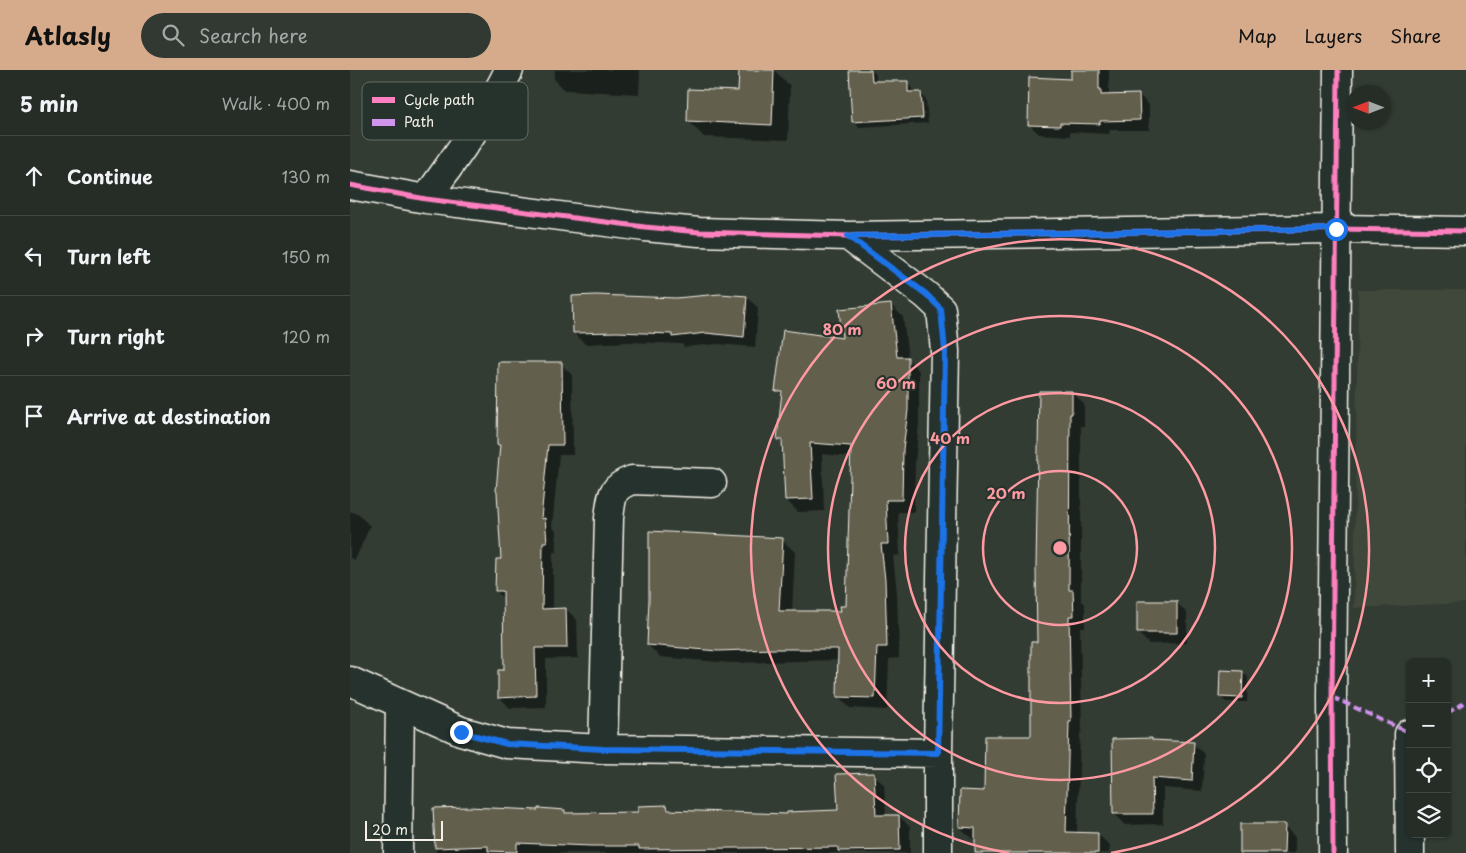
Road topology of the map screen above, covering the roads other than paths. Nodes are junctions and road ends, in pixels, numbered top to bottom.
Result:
1 (509, 70) edge
2 (1338, 70) edge
3 (502, 82) edge
4 (467, 140) edge
5 (351, 188) edge
6 (426, 199) junction
7 (1336, 229) junction
8 (1466, 231) edge
9 (848, 236) junction
10 (712, 483) dead end
11 (350, 681) edge
12 (400, 704) junction
13 (1410, 748) edge
14 (603, 749) junction
15 (938, 753) junction
16 (398, 853) edge
17 (938, 853) edge
18 (1334, 853) edge
19 (1410, 853) edge

1 - 3 street
2 - 7 street
4 - 6 street
5 - 6 street
6 - 9 street
7 - 8 street
7 - 9 street
7 - 18 street
9 - 15 street
10 - 14 street
11 - 12 street
12 - 14 street
12 - 16 street
13 - 19 street
14 - 15 street
15 - 17 street

